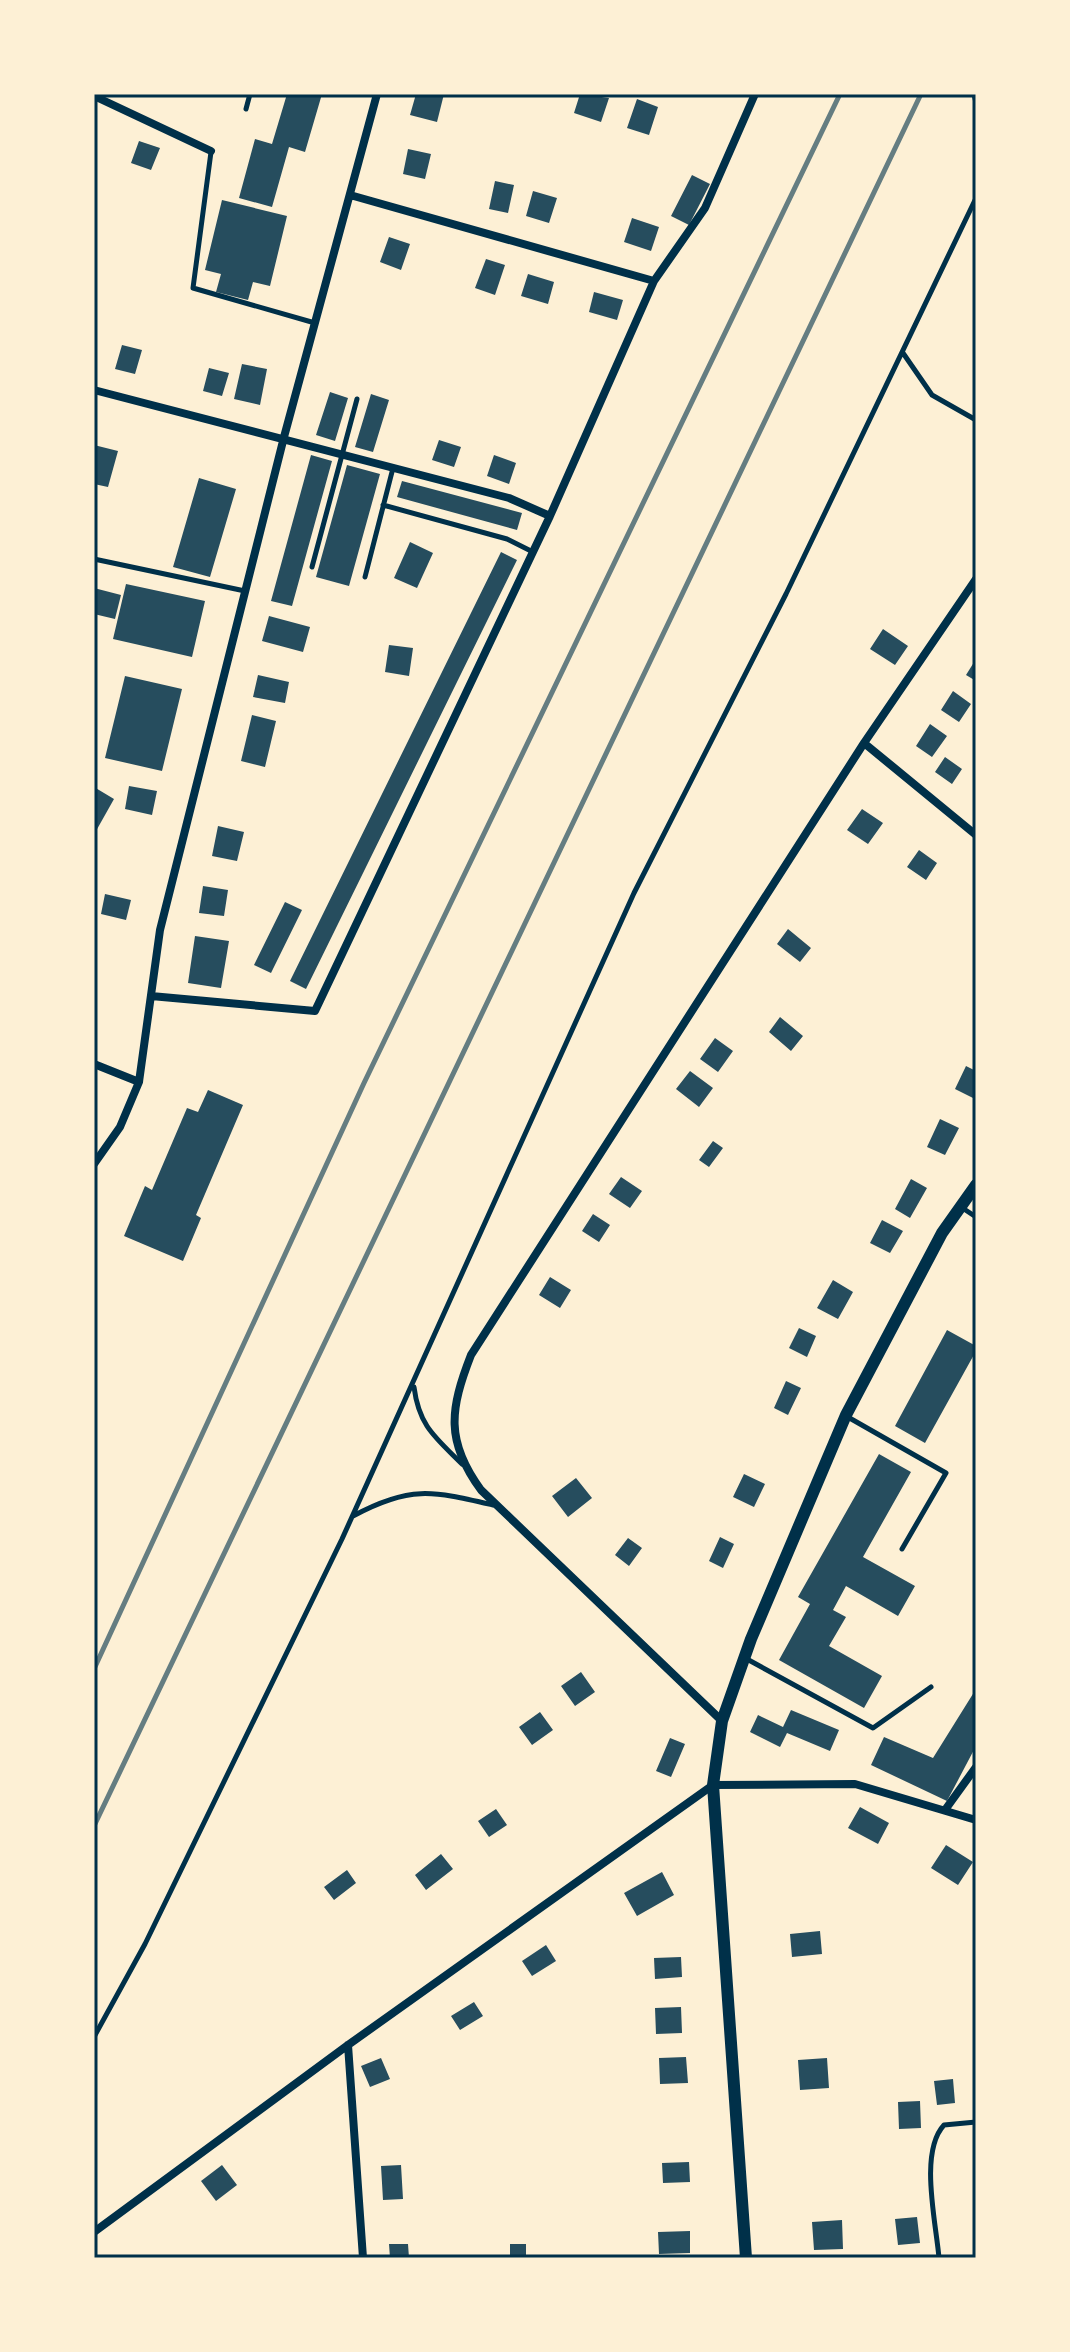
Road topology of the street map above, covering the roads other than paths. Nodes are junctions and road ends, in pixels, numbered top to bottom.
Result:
1 (250, 94) edge
2 (377, 94) edge
3 (755, 94) edge
4 (974, 94) edge
5 (94, 96) edge
6 (976, 103) edge
7 (246, 109) dead end
8 (211, 151) joint
9 (350, 195) junction
10 (976, 198) edge
11 (654, 281) junction
12 (315, 323) junction
13 (902, 352) junction
14 (94, 390) edge
15 (357, 399) dead end
16 (976, 420) edge
17 (284, 437) junction
18 (342, 454) junction
19 (393, 468) junction
20 (383, 505) junction
21 (550, 516) junction
22 (533, 552) junction
23 (94, 559) edge
24 (312, 567) dead end
25 (365, 577) dead end
26 (976, 579) edge
27 (246, 591) junction
28 (864, 743) junction
29 (976, 835) edge
30 (151, 996) junction
31 (94, 1064) edge
32 (139, 1082) junction
33 (94, 1164) edge
34 (976, 1185) edge
35 (961, 1206) junction
36 (976, 1217) edge
37 (413, 1384) junction
38 (846, 1415) junction
39 (462, 1464) junction
40 (498, 1506) junction
41 (353, 1516) junction
42 (902, 1549) dead end
43 (744, 1658) junction
44 (931, 1687) dead end
45 (722, 1721) junction
46 (976, 1767) edge
47 (713, 1785) junction
48 (945, 1810) junction
49 (976, 1820) edge
50 (94, 2037) edge
51 (348, 2045) junction
52 (976, 2122) edge
53 (94, 2232) edge
54 (363, 2258) edge
55 (746, 2258) edge
56 (939, 2258) edge

1 - 7 lane
2 - 9 street
3 - 11 street
4 - 6 lane
5 - 8 street
8 - 12 lane
9 - 11 street
9 - 12 street
10 - 13 lane
11 - 21 street
12 - 17 street
13 - 16 lane
13 - 37 lane
14 - 17 street
15 - 18 lane
17 - 18 street
17 - 27 street
18 - 19 street
18 - 24 lane
19 - 20 lane
19 - 21 street
20 - 22 lane
20 - 25 lane
21 - 22 street
22 - 30 street
23 - 27 lane
26 - 28 street
27 - 30 street
28 - 29 street
28 - 39 street
30 - 32 street
31 - 32 street
32 - 33 street
34 - 35 street
35 - 36 lane
35 - 38 street
37 - 39 lane
37 - 41 lane
38 - 42 lane
38 - 43 street
39 - 40 street
40 - 41 lane
40 - 45 street
41 - 50 lane
43 - 44 lane
43 - 45 street
45 - 47 street
46 - 48 street
47 - 48 street
47 - 51 street
47 - 55 street
48 - 49 street
51 - 53 street
51 - 54 street
52 - 56 lane

